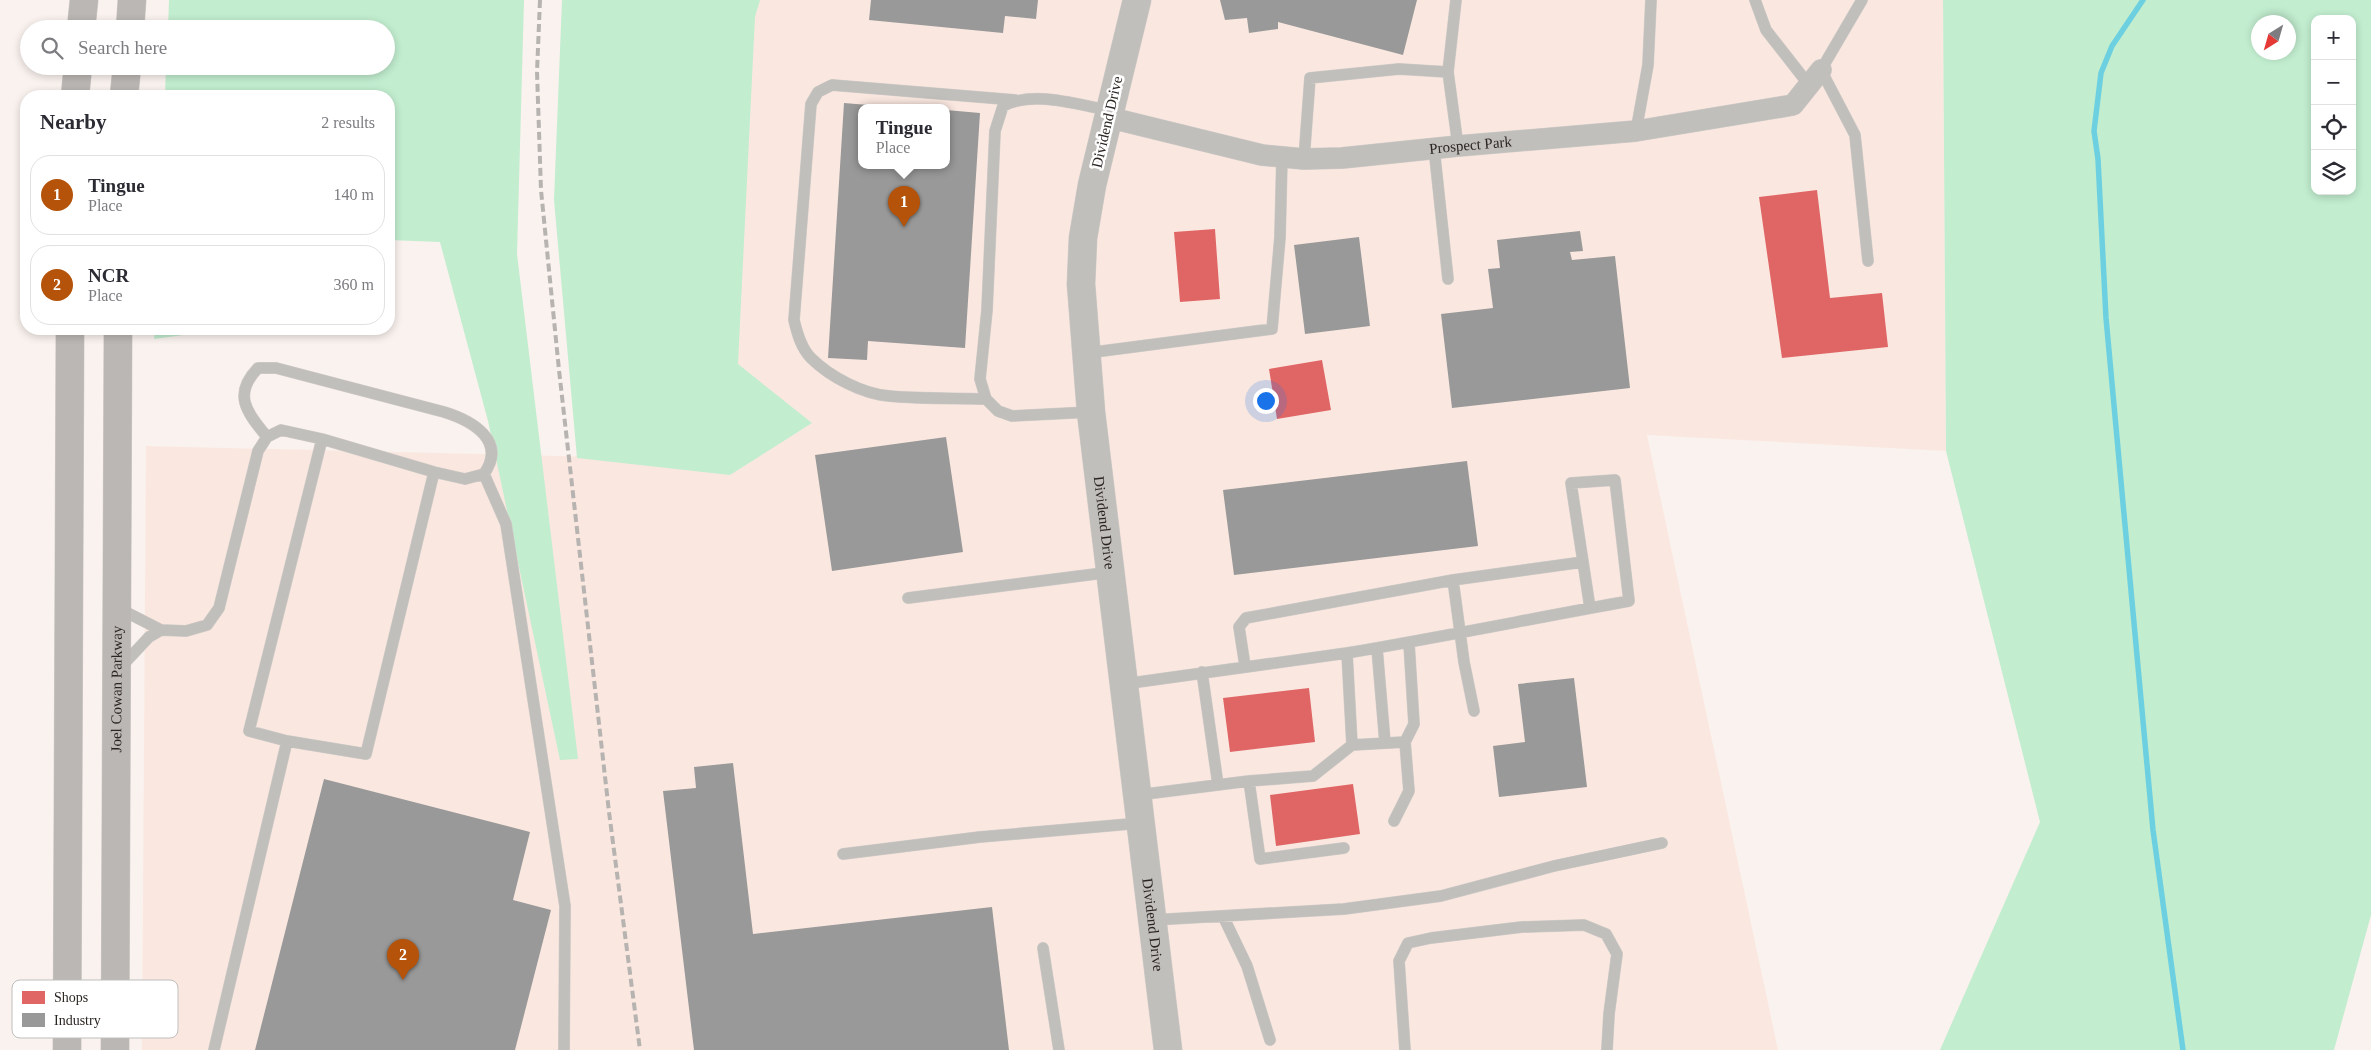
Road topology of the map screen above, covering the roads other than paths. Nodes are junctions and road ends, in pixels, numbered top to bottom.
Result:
1 (84, 0) edge
2 (132, 0) edge
3 (1137, 0) edge
4 (1456, 0) edge
5 (1651, 0) edge
6 (1755, 0) edge
7 (1862, 0) edge
8 (82, 20) edge
9 (131, 20) edge
10 (1448, 72) junction
11 (77, 75) edge
12 (126, 75) edge
13 (1815, 78) junction
14 (76, 90) edge
15 (125, 90) edge
16 (1014, 100) junction
17 (1108, 113) junction
18 (1636, 131) junction
19 (1458, 146) junction
20 (1434, 148) junction
21 (1282, 157) junction
22 (1304, 159) junction
23 (1868, 261) dead end
24 (1448, 279) dead end
25 (70, 335) edge
26 (118, 335) edge
27 (1087, 353) junction
28 (986, 398) junction
29 (1091, 412) junction
30 (267, 437) junction
31 (322, 439) junction
32 (434, 472) junction
33 (484, 474) junction
34 (1583, 562) junction
35 (1111, 572) junction
36 (1453, 580) junction
37 (908, 598) dead end
38 (118, 608) junction
39 (1590, 608) junction
40 (160, 630) junction
41 (1460, 634) junction
42 (1409, 643) junction
43 (1378, 648) junction
44 (1347, 653) junction
45 (1245, 666) junction
46 (118, 671) junction
47 (1202, 672) junction
48 (1124, 684) junction
49 (1474, 711) dead end
50 (287, 741) junction
51 (1405, 742) junction
52 (1385, 743) junction
53 (1352, 745) junction
54 (1249, 781) junction
55 (1218, 785) junction
56 (1136, 795) junction
57 (1394, 821) dead end
58 (1141, 823) junction
59 (1662, 843) dead end
60 (1344, 848) dead end
61 (843, 854) dead end
62 (1223, 916) junction
63 (1152, 920) junction
64 (1042, 948) dead end
65 (67, 980) edge
66 (116, 980) edge
67 (1270, 1040) dead end
68 (214, 1050) edge
69 (564, 1050) edge
70 (1059, 1050) edge
71 (1168, 1050) edge
72 (1405, 1050) edge
73 (1607, 1050) edge

1 - 8 main road
2 - 9 main road
3 - 17 street, Dividend Drive
4 - 10 lane
5 - 18 lane
6 - 13 lane
7 - 13 lane
10 - 19 lane
10 - 22 lane
11 - 14 main road
12 - 15 main road
13 - 18 street, Prospect Park
13 - 23 lane
16 - 17 lane
16 - 28 lane
16 - 28 lane
17 - 21 street, Prospect Park
17 - 27 street, Dividend Drive
18 - 19 street, Prospect Park
19 - 20 street, Prospect Park
20 - 22 street, Prospect Park
20 - 24 lane
21 - 22 street, Prospect Park
21 - 27 lane
25 - 65 main road
26 - 38 main road, Joel Cowan Parkway
27 - 29 street, Dividend Drive
28 - 29 lane
29 - 35 street, Dividend Drive
30 - 31 lane
30 - 33 lane
30 - 40 lane
31 - 32 lane
31 - 50 lane
32 - 33 lane
32 - 50 lane
33 - 69 lane
34 - 36 lane
34 - 39 lane
34 - 39 lane
35 - 37 lane
35 - 48 street, Dividend Drive
36 - 41 lane
36 - 45 lane
38 - 40 lane
38 - 46 main road, Joel Cowan Parkway
39 - 41 lane
40 - 46 lane
41 - 42 lane
41 - 49 lane
42 - 43 lane
42 - 51 lane
43 - 44 lane
43 - 52 lane
44 - 45 lane
44 - 53 lane
45 - 47 lane
46 - 66 main road, Joel Cowan Parkway
47 - 48 lane
47 - 55 lane
48 - 56 street, Dividend Drive
50 - 68 lane
51 - 52 lane
51 - 57 lane
52 - 53 lane
53 - 54 lane
54 - 55 lane
54 - 60 lane
55 - 56 lane
56 - 58 street, Dividend Drive
58 - 61 lane
58 - 63 street, Dividend Drive
59 - 62 lane
62 - 63 lane
62 - 67 lane
63 - 71 street, Dividend Drive
64 - 70 lane
72 - 73 lane

